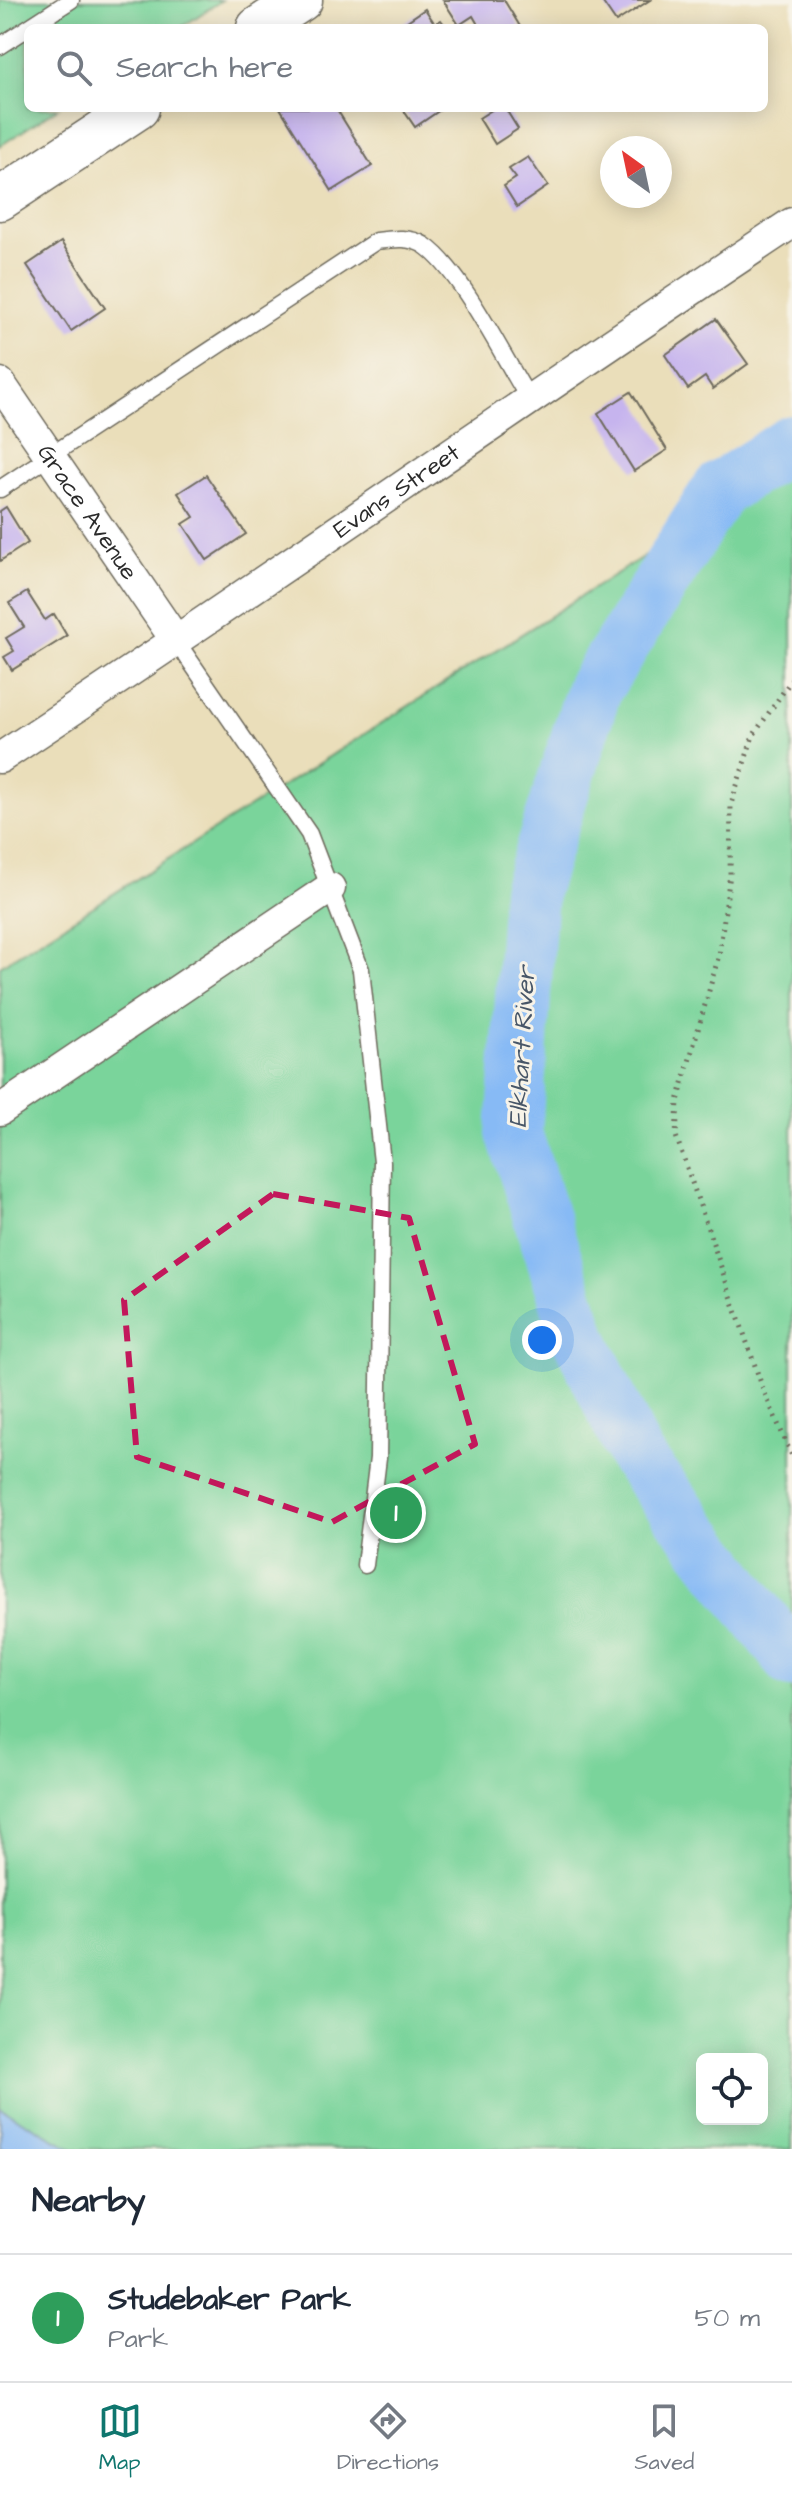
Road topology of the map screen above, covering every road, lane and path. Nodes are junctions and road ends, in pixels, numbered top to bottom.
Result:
1 (71, 0) edge
2 (34, 24) edge
3 (24, 30) edge
4 (0, 46) edge
5 (132, 112) edge
6 (0, 199) edge
7 (792, 223) edge
8 (0, 383) edge
9 (528, 397) junction
10 (49, 457) junction
11 (0, 489) edge
12 (177, 642) junction
13 (792, 679) edge
14 (0, 758) edge
15 (330, 888) junction
16 (0, 1110) edge
17 (792, 1456) edge
18 (365, 1565) dead end

1 - 2 lane
3 - 4 lane
5 - 6 street
7 - 9 street, Evans Street
8 - 10 street, Grace Avenue
9 - 10 lane
9 - 12 street, Evans Street
10 - 11 lane
10 - 12 street, Grace Avenue
12 - 14 street, Evans Street
12 - 15 lane
13 - 17 path
15 - 16 street
15 - 18 lane

